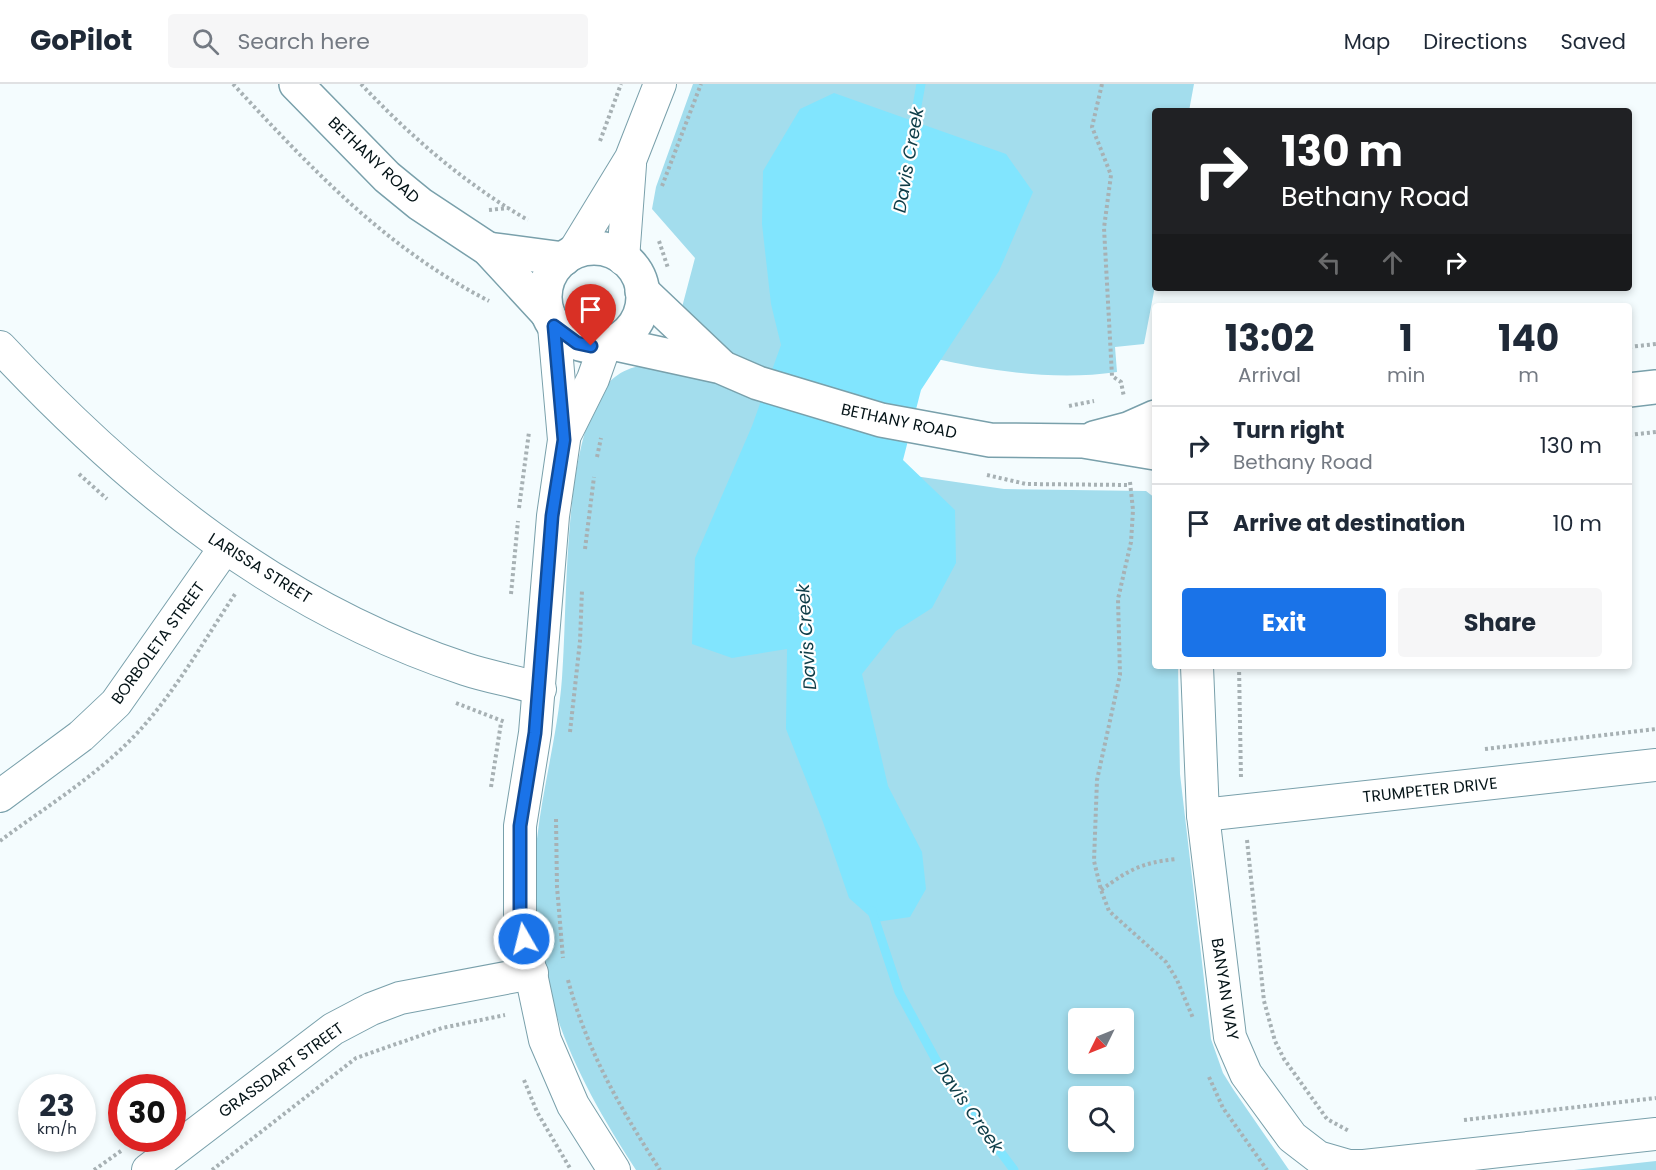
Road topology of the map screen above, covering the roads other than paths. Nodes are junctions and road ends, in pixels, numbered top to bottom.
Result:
1 (296, 84) edge
2 (660, 84) edge
3 (631, 158) junction
4 (488, 249) junction
5 (568, 256) junction
6 (623, 259) junction
7 (642, 291) junction
8 (551, 320) junction
9 (608, 344) junction
10 (0, 347) edge
11 (721, 367) junction
12 (1656, 387) edge
13 (1632, 390) edge
14 (1142, 437) edge
15 (564, 440) junction
16 (224, 549) junction
17 (1197, 669) edge
18 (540, 689) junction
19 (1656, 765) edge
20 (0, 796) edge
21 (1203, 815) junction
22 (532, 973) junction
23 (1656, 1134) edge
24 (148, 1170) edge
25 (614, 1170) edge

1 - 4 street, BETHANY ROAD
2 - 3 street
3 - 5 street
3 - 6 street
4 - 5 street, BETHANY ROAD
4 - 8 street, BETHANY ROAD
5 - 6 street, BETHANY ROAD
5 - 8 street
6 - 7 street, BETHANY ROAD
7 - 9 street
7 - 11 street, BETHANY ROAD
8 - 9 street, BETHANY ROAD
8 - 15 street
9 - 11 street, BETHANY ROAD
9 - 15 street
10 - 16 street, LARISSA STREET
11 - 14 street, BETHANY ROAD
12 - 13 street
15 - 18 street
16 - 18 street, LARISSA STREET
16 - 20 street, BORBOLETA STREET
17 - 21 street, BANYAN WAY
18 - 22 street
19 - 21 street, TRUMPETER DRIVE
21 - 23 street, BANYAN WAY
22 - 24 street, GRASSDART STREET
22 - 25 street

